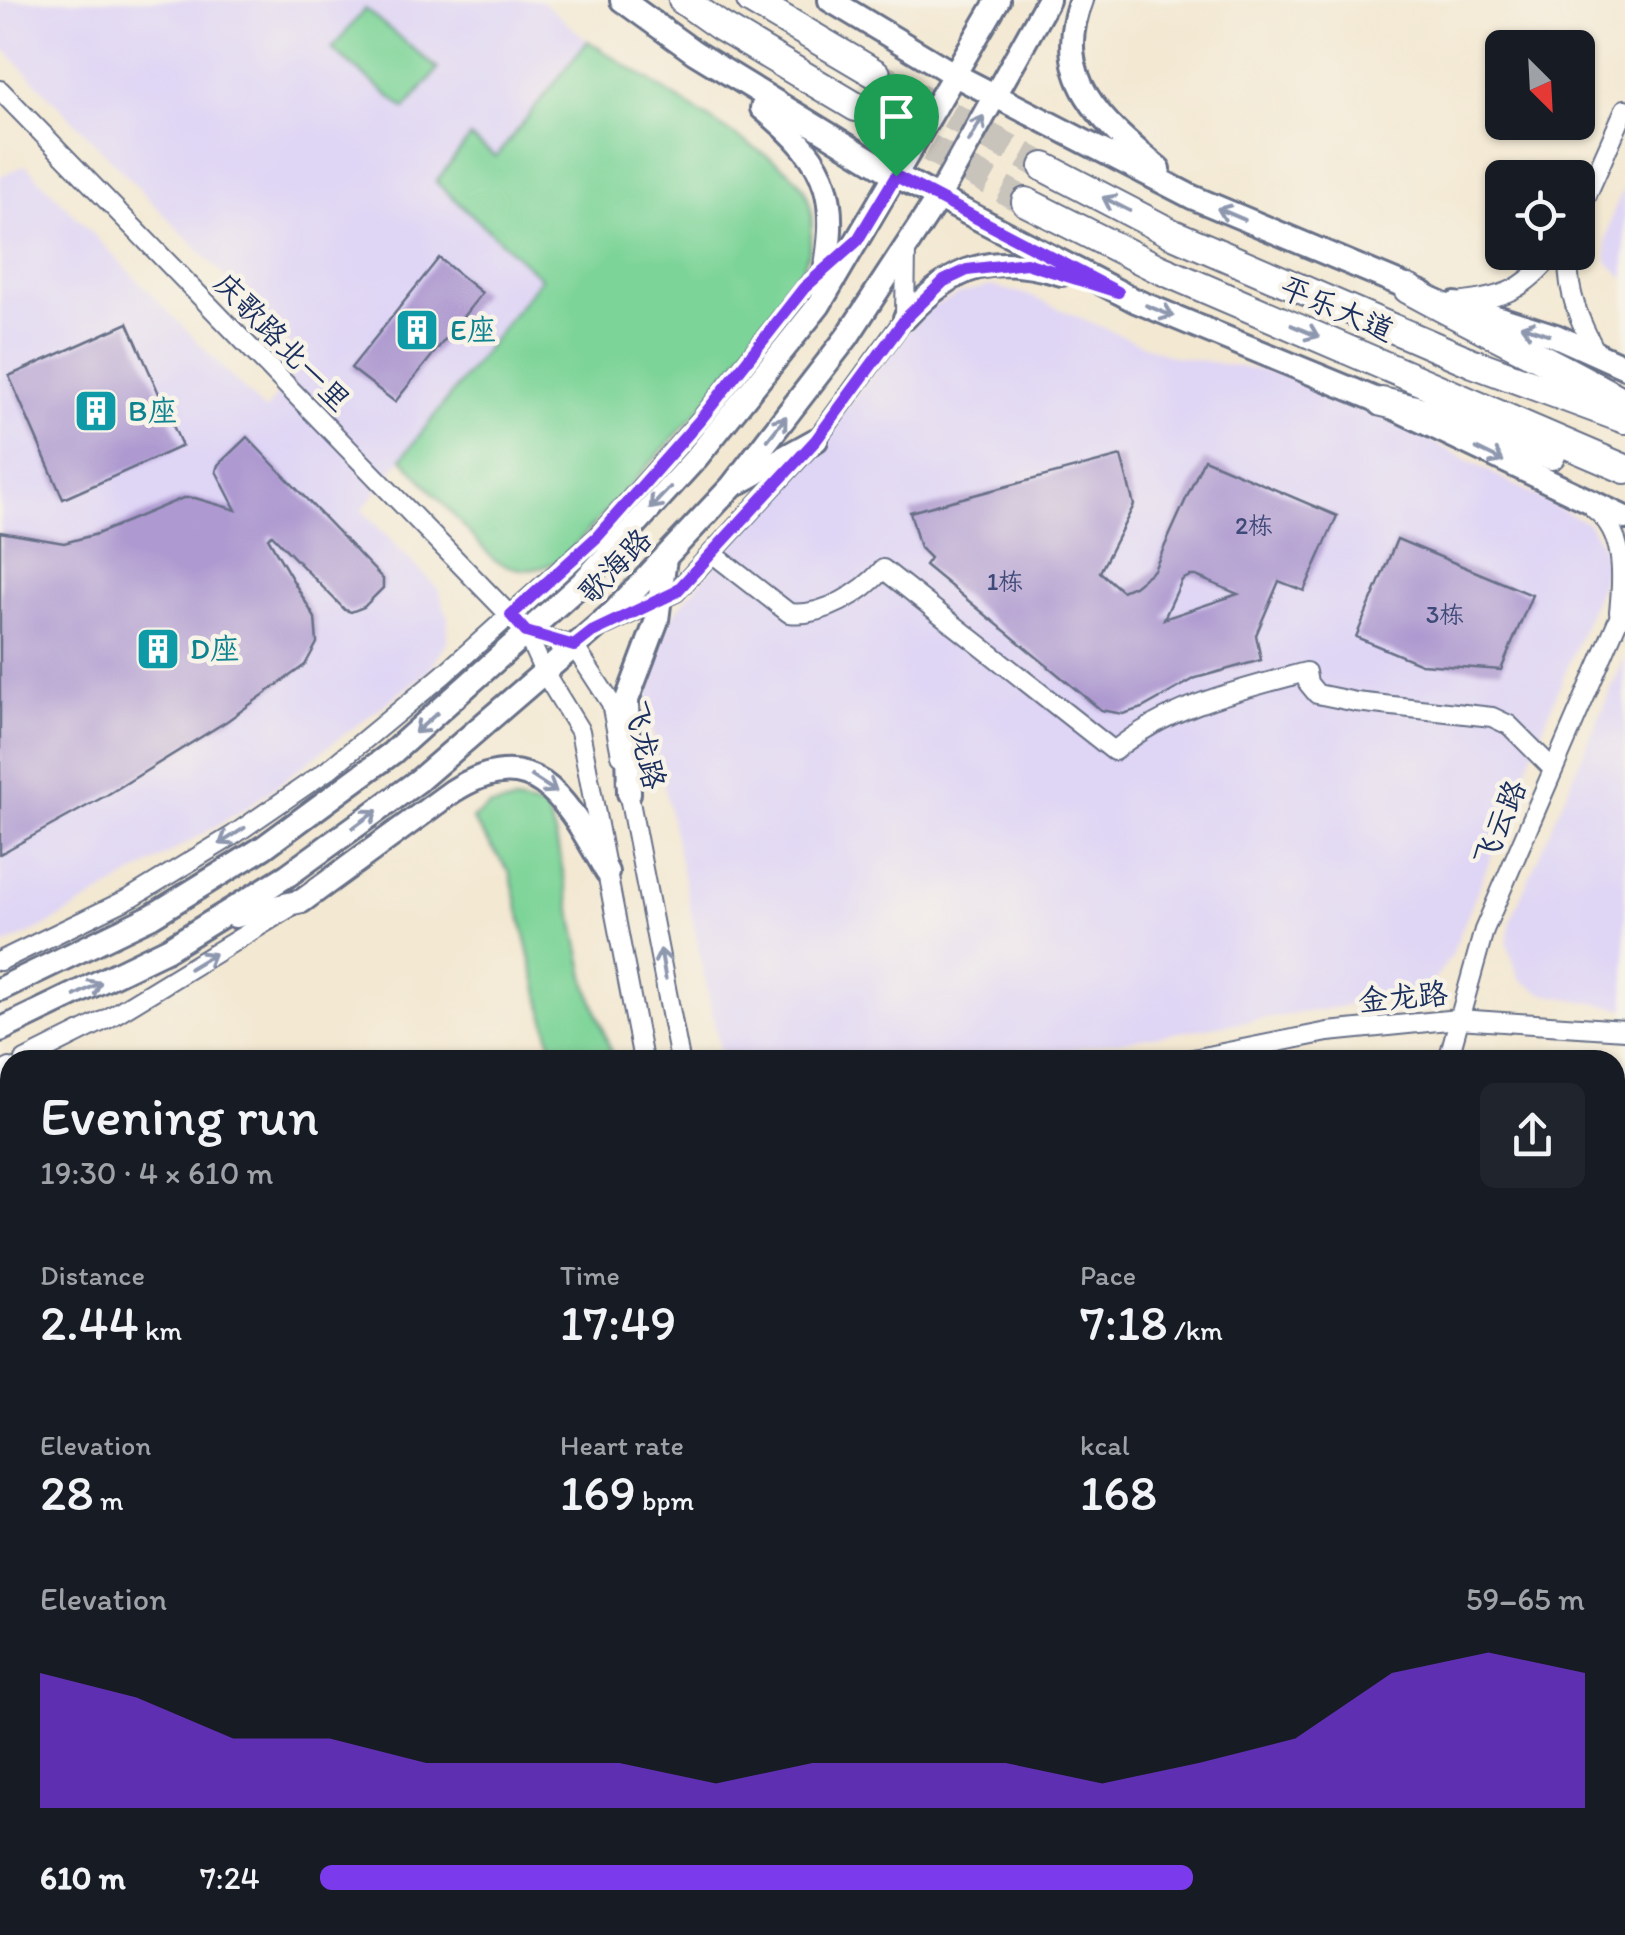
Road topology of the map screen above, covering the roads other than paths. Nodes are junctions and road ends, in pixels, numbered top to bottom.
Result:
1 (622, 0) edge
2 (683, 0) edge
3 (750, 0) edge
4 (830, 0) edge
5 (998, 0) edge
6 (1048, 0) edge
7 (1081, 0) edge
8 (694, 52) junction
9 (876, 74) tunnel mouth
10 (955, 75) junction
11 (0, 90) edge
12 (994, 95) junction
13 (856, 107) tunnel mouth
14 (1625, 109) edge
15 (1044, 167) tunnel mouth
16 (896, 176) junction
17 (1595, 177) edge
18 (938, 198) junction
19 (1192, 198) junction
20 (1026, 202) tunnel mouth
21 (857, 241) junction
22 (906, 248) junction
23 (826, 270) junction
24 (1540, 270) edge
25 (1569, 270) edge
26 (1408, 289) junction
27 (1118, 292) junction
28 (819, 304) junction
29 (1455, 304) junction
30 (906, 318) junction
31 (1597, 354) junction
32 (1625, 366) edge
33 (1382, 402) junction
34 (1625, 403) edge
35 (1625, 420) edge
36 (816, 440) junction
37 (1625, 470) edge
38 (732, 486) junction
39 (1575, 497) junction
40 (1625, 518) edge
41 (712, 553) junction
42 (665, 558) junction
43 (659, 600) junction
44 (1622, 608) edge
45 (518, 624) junction
46 (583, 639) junction
47 (544, 672) junction
48 (1552, 769) junction
49 (629, 793) junction
50 (607, 872) junction
51 (302, 901) junction
52 (212, 922) junction
53 (0, 961) edge
54 (0, 990) edge
55 (1458, 1019) junction
56 (0, 1030) edge
57 (1625, 1030) edge
58 (45, 1050) edge
59 (640, 1050) edge
60 (678, 1050) edge
61 (1238, 1050) edge
62 (1450, 1050) edge

1 - 8 main road
2 - 13 highway
3 - 9 highway
4 - 10 main road
5 - 10 main road, 歌海路
6 - 12 main road, 歌海路
7 - 19 main road
8 - 16 main road
8 - 23 main road
10 - 12 main road
10 - 16 main road, 歌海路
11 - 45 street, 庆歌路北一里
18 -> 12 main road, 歌海路
12 - 19 main road
14 - 17 street
35 -> 15 highway, 平乐大道
16 - 18 main road
16 - 21 main road, 歌海路
18 - 22 main road, 歌海路
18 - 27 main road
26 -> 19 main road
20 -> 37 highway, 平乐大道
21 - 23 street
21 - 28 main road, 歌海路
22 - 30 street
38 -> 22 main road, 歌海路
23 - 28 main road
23 - 45 street
24 - 29 street
25 - 31 street
26 - 29 main road
26 - 34 highway
27 - 30 main road
27 -> 33 main road
28 -> 45 main road, 歌海路
31 -> 29 main road
30 - 36 street
31 - 32 main road
33 - 37 highway
33 -> 39 main road
36 - 38 main road
36 - 41 street
38 - 42 main road, 歌海路
39 - 40 main road
39 - 44 street, 飞云路
41 - 43 street
41 - 48 street
42 - 43 main road
42 - 46 main road, 歌海路
43 - 46 street
43 - 49 main road
44 - 48 street, 飞云路
45 - 46 street
45 - 47 street, 飞龙路
45 -> 53 street
45 -> 54 main road, 歌海路
46 - 47 main road, 歌海路
46 - 49 street, 飞龙路
47 - 50 street, 飞龙路
52 -> 47 main road, 歌海路
48 - 55 street, 飞云路
60 -> 49 street, 飞龙路
51 -> 50 main road
50 - 59 street, 飞龙路
51 - 52 main road
58 -> 51 street
56 -> 52 main road, 歌海路
55 - 57 street, 金龙路
55 - 61 street, 金龙路
55 - 62 street, 飞云路

